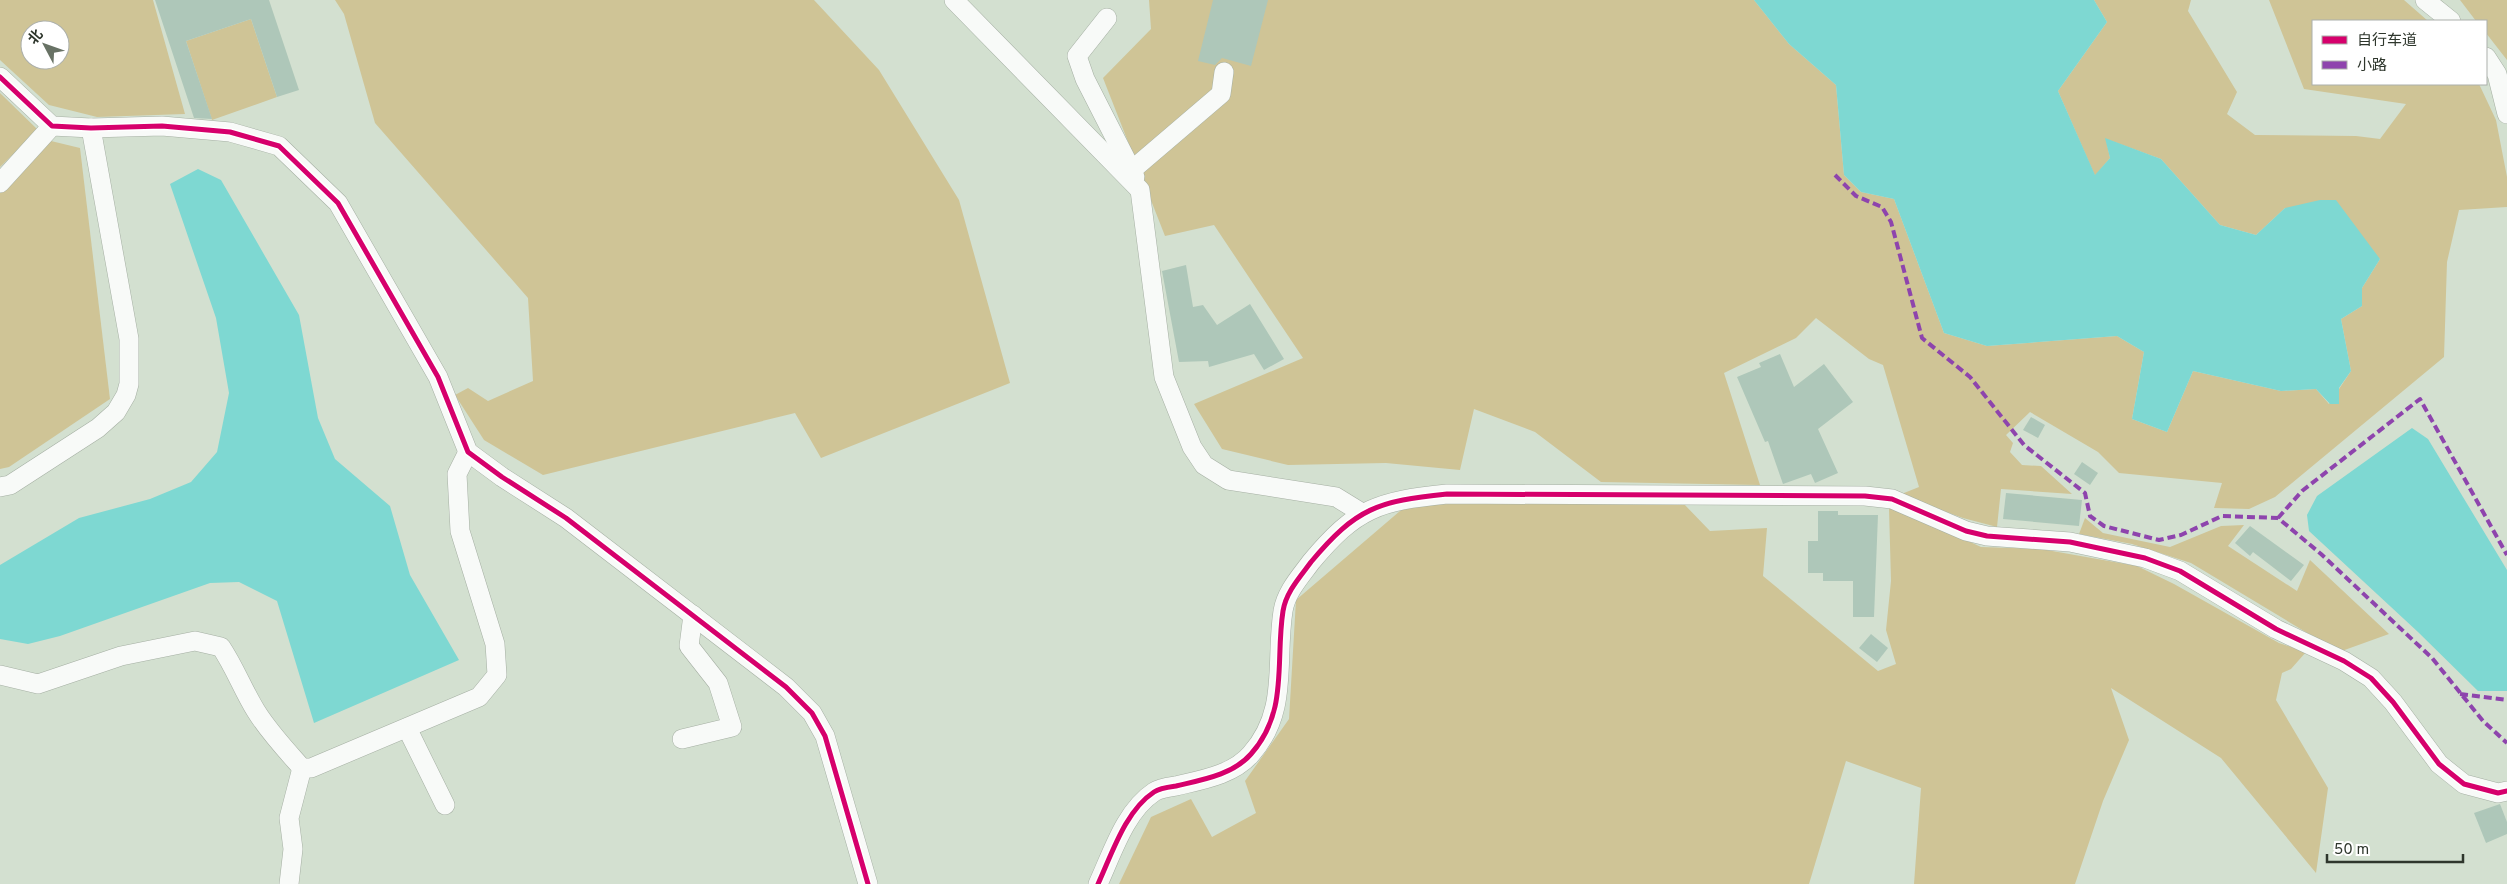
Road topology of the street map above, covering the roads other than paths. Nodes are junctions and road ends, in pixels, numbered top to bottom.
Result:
1 (954, 0) edge
2 (2425, 0) edge
3 (1107, 18) dead end
4 (2450, 20) edge
5 (2487, 58) edge
6 (1224, 72) dead end
7 (0, 77) edge
8 (2507, 114) edge
9 (52, 126) junction
10 (91, 128) junction
11 (1132, 170) junction
12 (0, 183) edge
13 (1140, 190) junction
14 (468, 452) junction
15 (0, 486) edge
16 (1362, 513) junction
17 (693, 615) junction
18 (0, 676) edge
19 (407, 728) junction
20 (682, 739) dead end
21 (302, 768) junction
22 (2507, 791) edge
23 (445, 806) dead end
24 (289, 884) edge
25 (868, 884) edge
26 (1098, 884) edge

1 - 13 street
2 - 4 street
3 - 11 street
5 - 8 street
6 - 11 street
7 - 9 street
9 - 10 street
9 - 12 street
10 - 14 street
10 - 15 street
11 - 13 street
13 - 16 street
14 - 17 street
14 - 19 street
16 - 22 street
16 - 26 street
17 - 20 street
17 - 25 street
18 - 21 street
19 - 21 street
19 - 23 street
21 - 24 street

